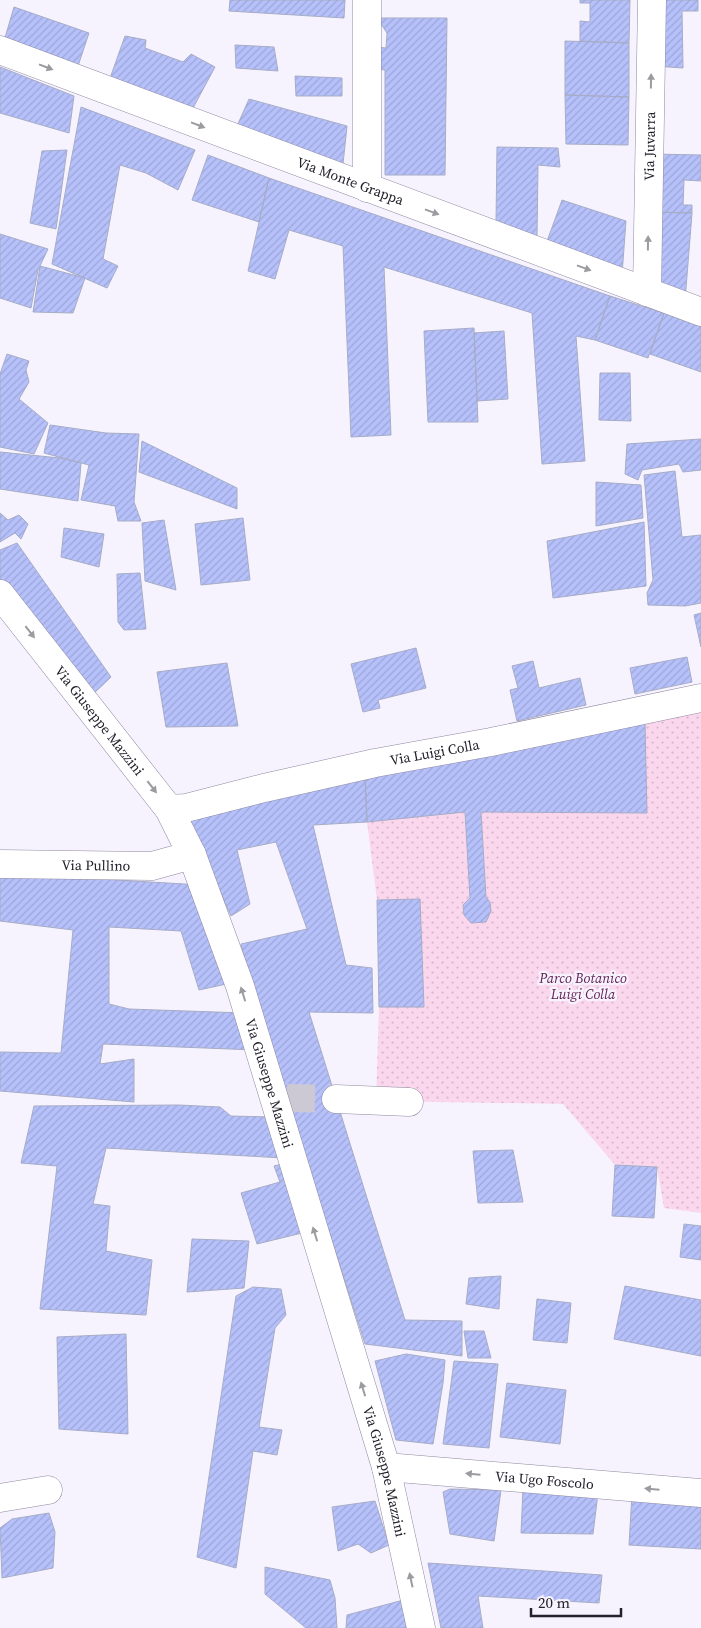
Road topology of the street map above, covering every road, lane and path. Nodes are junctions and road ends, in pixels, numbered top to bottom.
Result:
1 (367, 0) edge
2 (652, 0) edge
3 (0, 50) edge
4 (366, 188) junction
5 (647, 292) junction
6 (701, 312) edge
7 (0, 594) edge
8 (701, 698) edge
9 (169, 809) junction
10 (192, 855) junction
11 (0, 864) edge
12 (336, 1099) tunnel mouth
13 (409, 1102) dead end
14 (386, 1467) junction
15 (48, 1490) dead end
16 (701, 1493) edge
17 (0, 1498) edge
18 (421, 1628) edge

1 - 4 street
5 -> 2 street, Via Juvarra
3 -> 4 street, Via Monte Grappa
4 -> 5 street, Via Monte Grappa
5 - 6 street, Via Monte Grappa
7 -> 9 street, Via Giuseppe Mazzini
8 - 9 street, Via Luigi Colla
9 - 10 street, Via Giuseppe Mazzini
10 - 11 street, Via Pullino
14 -> 10 street, Via Giuseppe Mazzini
12 - 13 street
16 -> 14 street, Via Ugo Foscolo
18 -> 14 street, Via Giuseppe Mazzini
15 - 17 street

